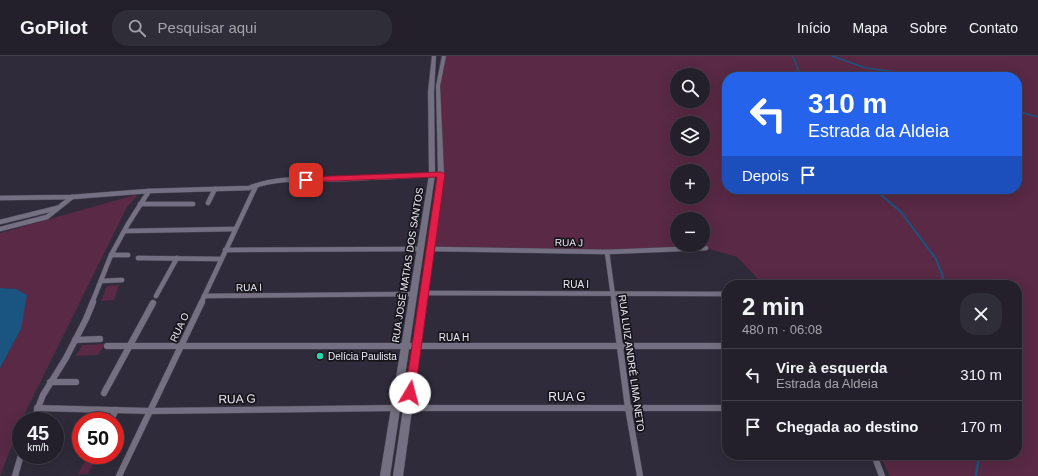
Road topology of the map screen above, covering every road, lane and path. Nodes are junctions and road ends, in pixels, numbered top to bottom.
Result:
1 (434, 56) edge
2 (444, 56) edge
3 (441, 174) junction
4 (432, 175) junction
5 (256, 186) junction
6 (216, 189) junction
7 (149, 191) junction
8 (72, 197) junction
9 (0, 198) edge
10 (140, 204) junction
11 (193, 204) dead end
12 (208, 204) dead end
13 (58, 208) junction
14 (0, 222) edge
15 (0, 229) edge
16 (235, 229) junction
17 (125, 231) junction
18 (421, 249) junction
19 (431, 249) junction
20 (670, 249) edge
21 (225, 250) junction
22 (607, 252) junction
23 (111, 255) junction
24 (128, 255) dead end
25 (138, 258) dead end
26 (177, 258) junction
27 (221, 259) junction
28 (122, 280) dead end
29 (101, 282) junction
30 (613, 293) junction
31 (414, 294) junction
32 (424, 294) junction
33 (722, 294) edge
34 (156, 296) dead end
35 (204, 296) junction
36 (153, 303) dead end
37 (100, 339) dead end
38 (75, 340) junction
39 (107, 346) dead end
40 (129, 346) junction
41 (180, 346) junction
42 (620, 346) junction
43 (722, 346) edge
44 (405, 347) junction
45 (417, 347) junction
46 (50, 382) junction
47 (76, 382) dead end
48 (104, 393) dead end
49 (37, 408) junction
50 (396, 408) junction
51 (408, 408) junction
52 (628, 408) junction
53 (722, 408) edge
54 (116, 410) joint
55 (151, 410) junction
56 (35, 412) edge
57 (876, 460) edge
58 (19, 464) edge
59 (16, 476) edge
60 (119, 476) edge
61 (385, 476) edge
62 (398, 476) edge
63 (640, 476) edge
64 (882, 476) edge

1 - 4 main road, RUA JOSÉ MATIAS DOS SANTOS
2 - 3 main road, RUA JOSÉ MATIAS DOS SANTOS
3 - 4 street
3 - 19 main road, RUA JOSÉ MATIAS DOS SANTOS
4 - 5 street
4 - 18 main road, RUA JOSÉ MATIAS DOS SANTOS
5 - 6 street
5 - 16 street, RUA O
6 - 7 street
6 - 12 street
7 - 8 street
7 - 10 street
8 - 9 street
8 - 13 street
10 - 11 street
10 - 17 street
13 - 14 street
13 - 15 street
16 - 17 street
16 - 21 street, RUA O
17 - 23 street
18 - 21 street
18 - 31 main road, RUA JOSÉ MATIAS DOS SANTOS
19 - 22 street, RUA J
19 - 32 main road, RUA JOSÉ MATIAS DOS SANTOS
20 - 22 street, RUA J
21 - 27 street, RUA O
22 - 30 street, RUA LUIZ ANDRÉ LIMA NETO
23 - 24 street
23 - 29 street
25 - 26 street
26 - 27 street
26 - 34 street
27 - 35 street, RUA O
28 - 29 street
29 - 38 street
30 - 32 street, RUA I
30 - 33 street, RUA I
30 - 42 street, RUA LUIZ ANDRÉ LIMA NETO
31 - 35 street, RUA I
31 - 44 main road, RUA JOSÉ MATIAS DOS SANTOS
32 - 45 main road, RUA JOSÉ MATIAS DOS SANTOS
35 - 41 street, RUA O
36 - 40 street
37 - 38 street
38 - 46 street
39 - 40 street, RUA H
40 - 41 street, RUA H
40 - 48 street
41 - 44 street, RUA H
41 - 55 street, RUA O
42 - 43 street, RUA H
42 - 45 street, RUA H
42 - 52 street, RUA LUIZ ANDRÉ LIMA NETO
44 - 45 street, RUA H
44 - 50 main road, RUA JOSÉ MATIAS DOS SANTOS
45 - 51 main road, RUA JOSÉ MATIAS DOS SANTOS
46 - 47 street
46 - 49 street
49 - 54 street, RUA G
49 - 56 street
50 - 55 street, RUA G
50 - 61 main road, RUA JOSÉ MATIAS DOS SANTOS
51 - 52 street, RUA G
51 - 62 main road, RUA JOSÉ MATIAS DOS SANTOS
52 - 53 street, RUA G
52 - 63 street, RUA LUIZ ANDRÉ LIMA NETO
54 - 55 street, RUA G
55 - 60 street, RUA O
57 - 64 street
58 - 59 street

